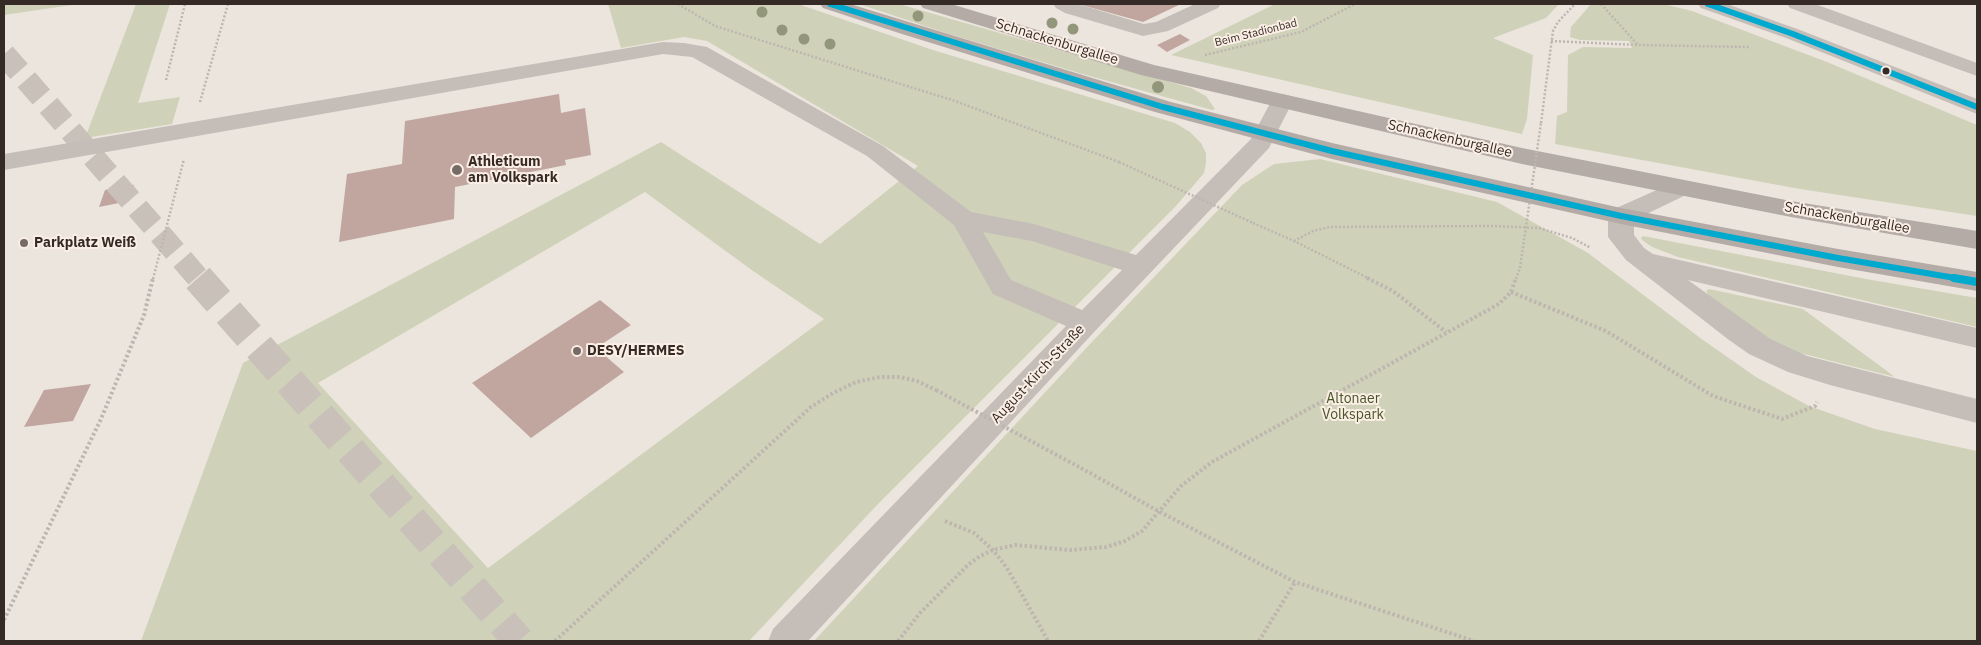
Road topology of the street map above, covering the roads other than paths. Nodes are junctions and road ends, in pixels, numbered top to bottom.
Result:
1 (830, 4) edge
2 (930, 4) edge
3 (1063, 4) edge
4 (1211, 4) edge
5 (1708, 4) edge
6 (1771, 4) edge
7 (1797, 4) edge
8 (1757, 21) junction
9 (1977, 70) edge
10 (1282, 101) junction
11 (1977, 107) edge
12 (1267, 134) junction
13 (4, 162) edge
14 (1679, 188) junction
15 (1621, 216) junction
16 (963, 219) junction
17 (1977, 240) edge
18 (1644, 261) junction
19 (1141, 266) junction
20 (1977, 282) edge
21 (1086, 323) junction
22 (1977, 338) edge
23 (1977, 411) edge
24 (785, 641) edge

1 - 12 main road
2 - 10 main road, Schnackenburgallee
3 - 4 street
5 - 8 street
6 - 8 street
7 - 9 street
8 - 11 street
10 - 12 street, August-Kirch-Straße
10 - 14 main road, Schnackenburgallee
12 - 15 main road
12 - 19 street, August-Kirch-Straße
13 - 16 street
14 - 15 street
14 - 17 main road, Schnackenburgallee
15 - 18 street
15 - 20 main road
16 - 19 street
16 - 21 street
18 - 22 street
18 - 23 street
19 - 21 street, August-Kirch-Straße
21 - 24 street, August-Kirch-Straße

